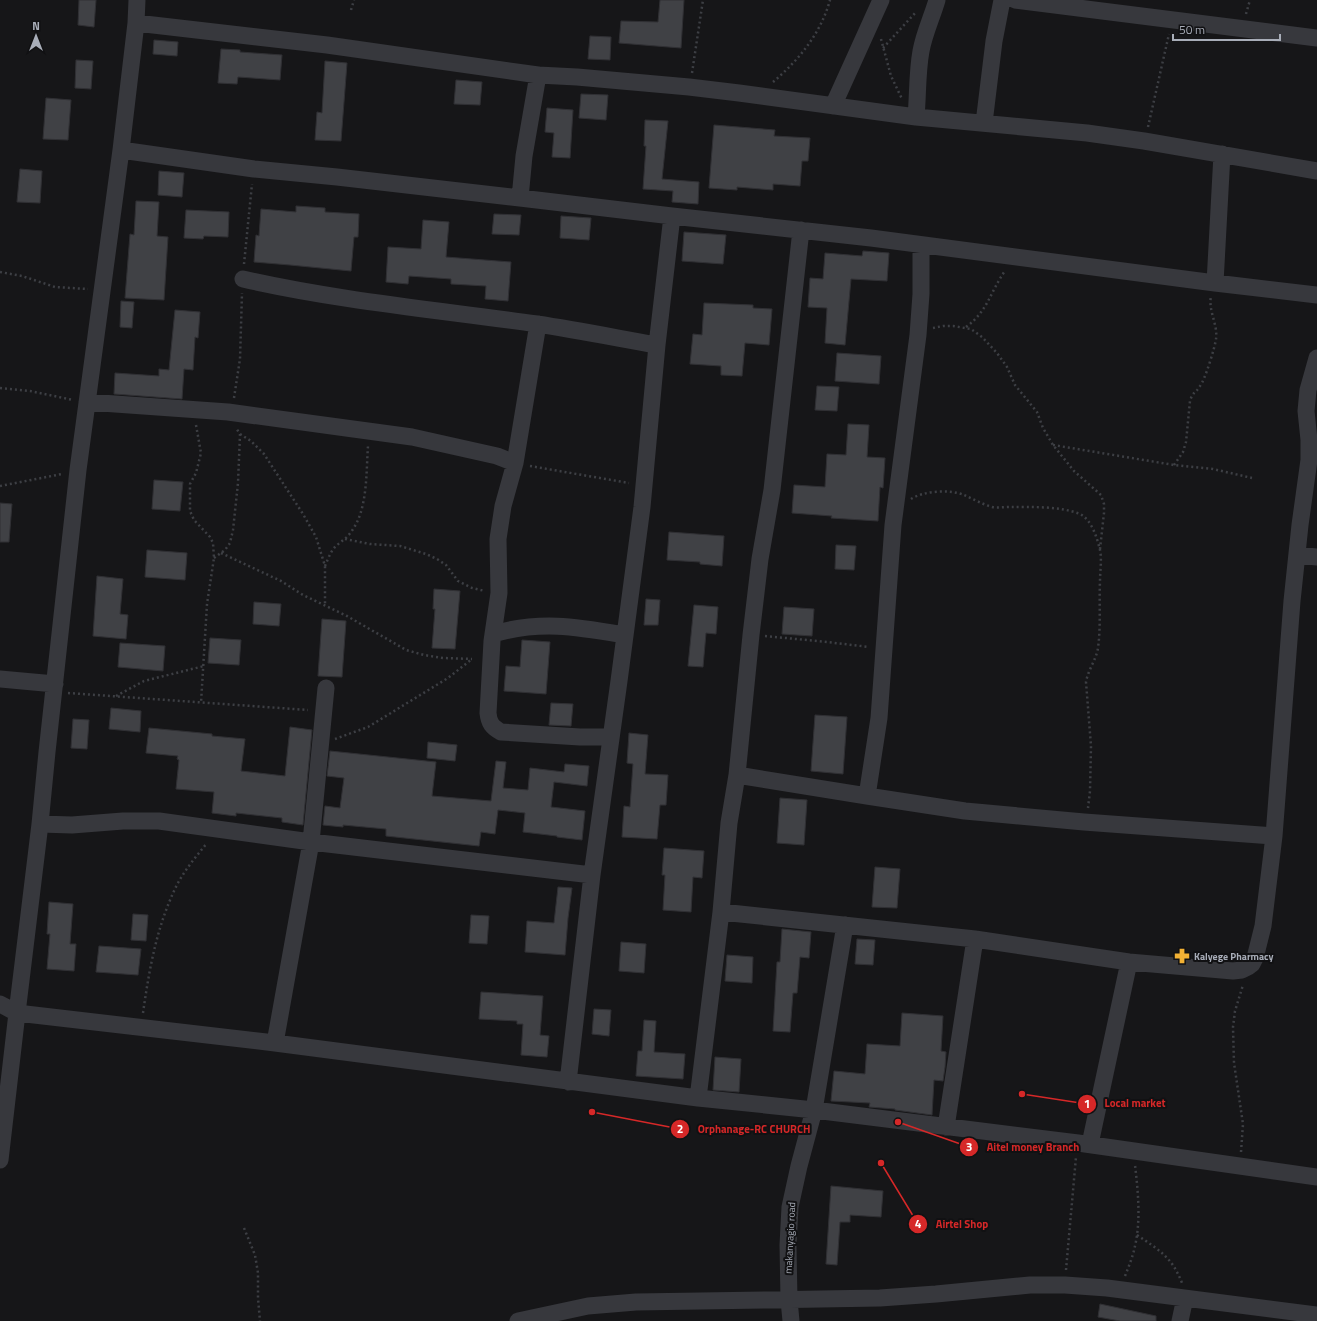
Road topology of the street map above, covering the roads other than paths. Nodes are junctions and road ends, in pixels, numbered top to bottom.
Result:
1 (137, 0) edge
2 (937, 0) edge
3 (1002, 0) edge
4 (1015, 0) edge
5 (878, 7) edge
6 (136, 23) junction
7 (1317, 38) edge
8 (538, 75) junction
9 (833, 106) junction
10 (912, 116) junction
11 (984, 123) junction
12 (121, 150) junction
13 (1222, 154) junction
14 (1317, 171) edge
15 (520, 198) junction
16 (672, 216) junction
17 (802, 230) junction
18 (921, 245) junction
19 (243, 279) dead end
20 (1215, 283) junction
21 (1317, 295) edge
22 (538, 324) junction
23 (657, 345) junction
24 (1317, 358) edge
25 (87, 402) junction
26 (515, 463) junction
27 (1298, 555) junction
28 (1317, 557) edge
29 (625, 635) junction
30 (493, 637) junction
31 (0, 679) edge
32 (54, 688) junction
33 (326, 688) dead end
34 (612, 737) junction
35 (737, 775) junction
36 (867, 796) junction
37 (40, 824) junction
38 (1274, 836) junction
39 (311, 842) junction
40 (592, 875) junction
41 (721, 912) junction
42 (845, 925) junction
43 (975, 939) junction
44 (1128, 962) junction
45 (0, 1004) edge
46 (16, 1013) junction
47 (275, 1043) junction
48 (568, 1082) junction
49 (698, 1098) junction
50 (814, 1110) junction
51 (946, 1127) junction
52 (1084, 1143) junction
53 (0, 1155) edge
54 (1317, 1177) edge
55 (1185, 1298) junction
56 (788, 1300) junction
57 (1255, 1314) edge
58 (1317, 1315) edge
59 (518, 1321) edge
60 (791, 1321) edge
61 (1180, 1321) edge

1 - 6 street
2 - 10 street
3 - 11 street
4 - 7 street
5 - 9 street
6 - 8 street
6 - 12 street
8 - 9 street
8 - 15 street
9 - 10 street
10 - 11 street
11 - 13 street
12 - 15 street
12 - 25 street
13 - 14 street
13 - 20 street
15 - 16 street
16 - 17 street
16 - 23 street
17 - 18 street
17 - 35 street
18 - 20 street
18 - 36 street
19 - 22 street
20 - 21 street
22 - 23 street
22 - 26 street
23 - 29 street
24 - 27 street
25 - 26 street
25 - 32 street
26 - 30 street
27 - 28 street
27 - 38 street
29 - 30 street
29 - 34 street
30 - 34 street
31 - 32 street
32 - 37 street
33 - 39 street
34 - 40 street
35 - 36 street
35 - 41 street
36 - 38 street
37 - 39 street
37 - 46 street
38 - 44 street
39 - 40 street
39 - 47 street
40 - 48 street
41 - 42 street
41 - 49 street
42 - 43 street
42 - 50 street, makanyagio road
43 - 44 street
43 - 51 street
44 - 52 street
45 - 46 street
46 - 47 street
46 - 53 street
47 - 48 street
48 - 49 street
49 - 50 street
50 - 51 street
50 - 56 street, makanyagio road
51 - 52 street
52 - 54 street
55 - 56 street
55 - 57 street
55 - 61 street
56 - 59 street
56 - 60 street, makanyagio road
57 - 58 street

